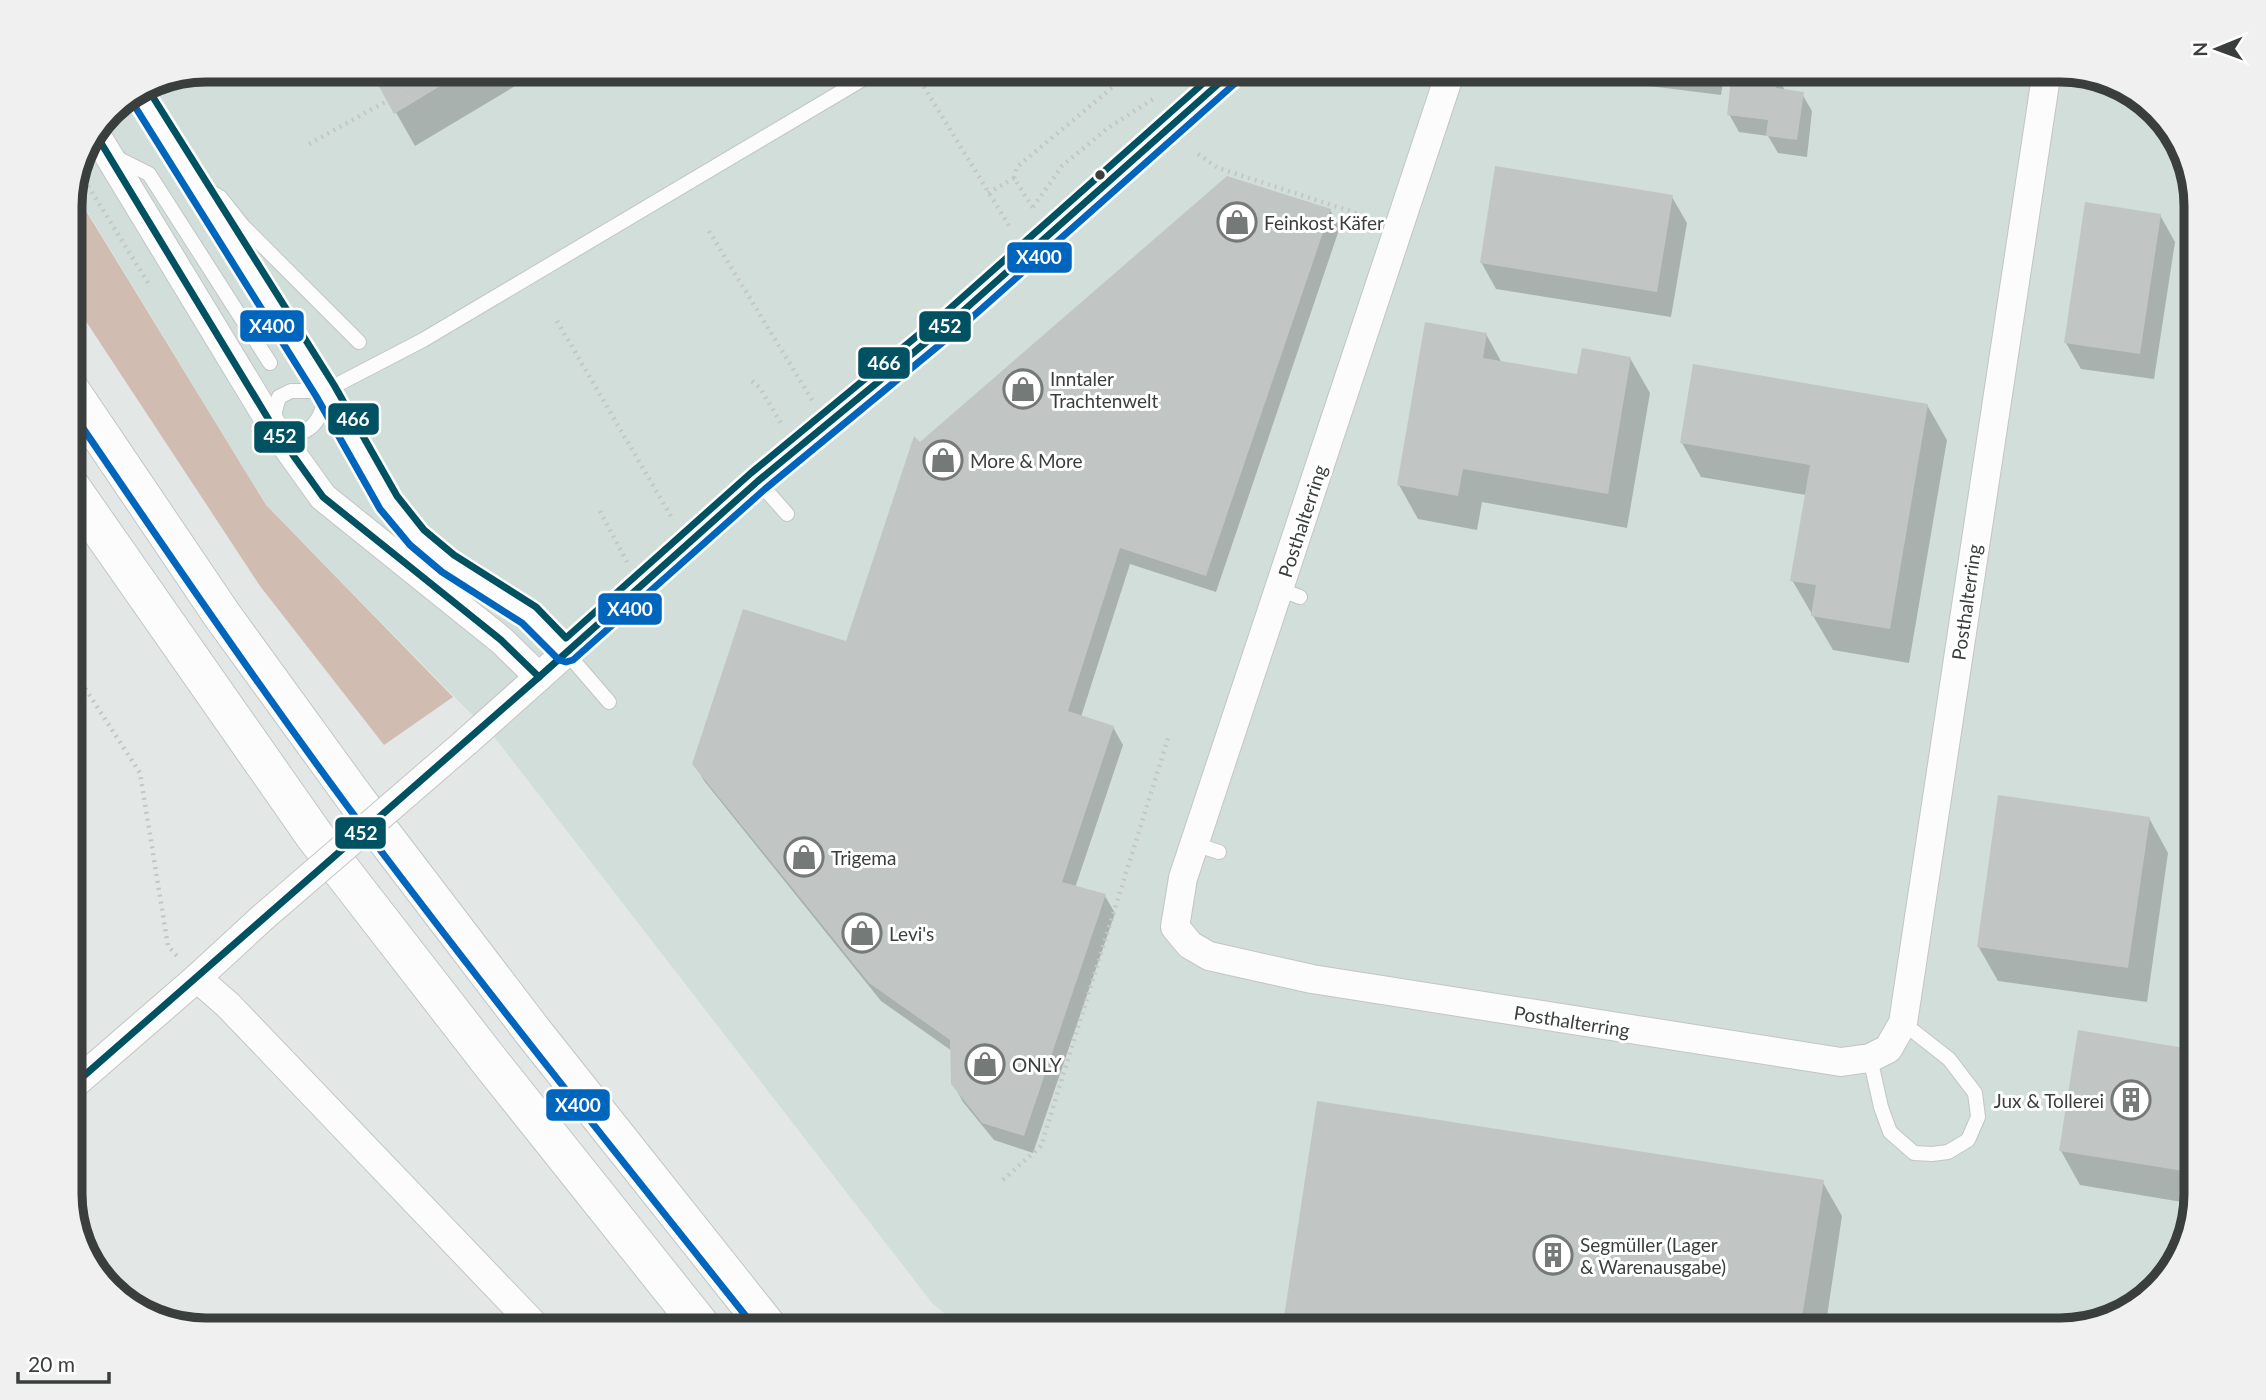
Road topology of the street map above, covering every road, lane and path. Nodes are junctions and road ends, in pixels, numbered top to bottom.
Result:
1 (421, 82) edge
2 (858, 82) edge
3 (921, 82) edge
4 (1119, 82) edge
5 (1221, 82) edge
6 (1447, 82) edge
7 (2045, 82) edge
8 (1163, 93) dead end
9 (143, 100) edge
10 (101, 143) edge
11 (309, 144) dead end
12 (1198, 154) dead end
13 (1014, 178) junction
14 (195, 183) junction
15 (988, 194) junction
16 (1033, 208) junction
17 (1359, 214) dead end
18 (1026, 216) dead end
19 (1019, 224) dead end
20 (709, 231) dead end
21 (557, 321) dead end
22 (359, 342) dead end
23 (270, 363) dead end
24 (752, 381) dead end
25 (325, 391) junction
26 (814, 403) dead end
27 (83, 409) edge
28 (785, 428) dead end
29 (275, 430) junction
30 (758, 481) junction
31 (83, 505) edge
32 (600, 511) dead end
33 (787, 514) dead end
34 (674, 522) dead end
35 (627, 563) dead end
36 (566, 652) junction
37 (539, 677) junction
38 (83, 684) edge
39 (609, 702) dead end
40 (1169, 735) dead end
41 (197, 978) junction
42 (1903, 1023) junction
43 (1870, 1058) junction
44 (83, 1077) edge
45 (1003, 1180) dead end
46 (528, 1318) edge
47 (694, 1318) edge
48 (760, 1318) edge

1 - 11 path
2 - 25 lane
3 - 15 path
4 - 13 path
5 - 30 street
6 - 43 street, Posthalterring
7 - 42 street, Posthalterring
8 - 16 path
9 - 14 street
10 - 23 lane
10 - 29 street
12 - 17 path
13 - 15 path
13 - 16 path
14 - 22 lane
14 - 25 street
15 - 19 path
16 - 18 path
20 - 26 path
21 - 34 path
24 - 28 path
25 - 29 lane
25 - 29 lane
25 - 36 street
27 - 48 highway
29 - 37 street
30 - 33 lane
30 - 36 street
31 - 47 highway
32 - 35 path
36 - 37 street
36 - 39 lane
37 - 41 street, bridge
38 - 41 path
40 - 45 path
41 - 44 street
41 - 46 street
42 - 43 street, Posthalterring
42 - 43 lane

